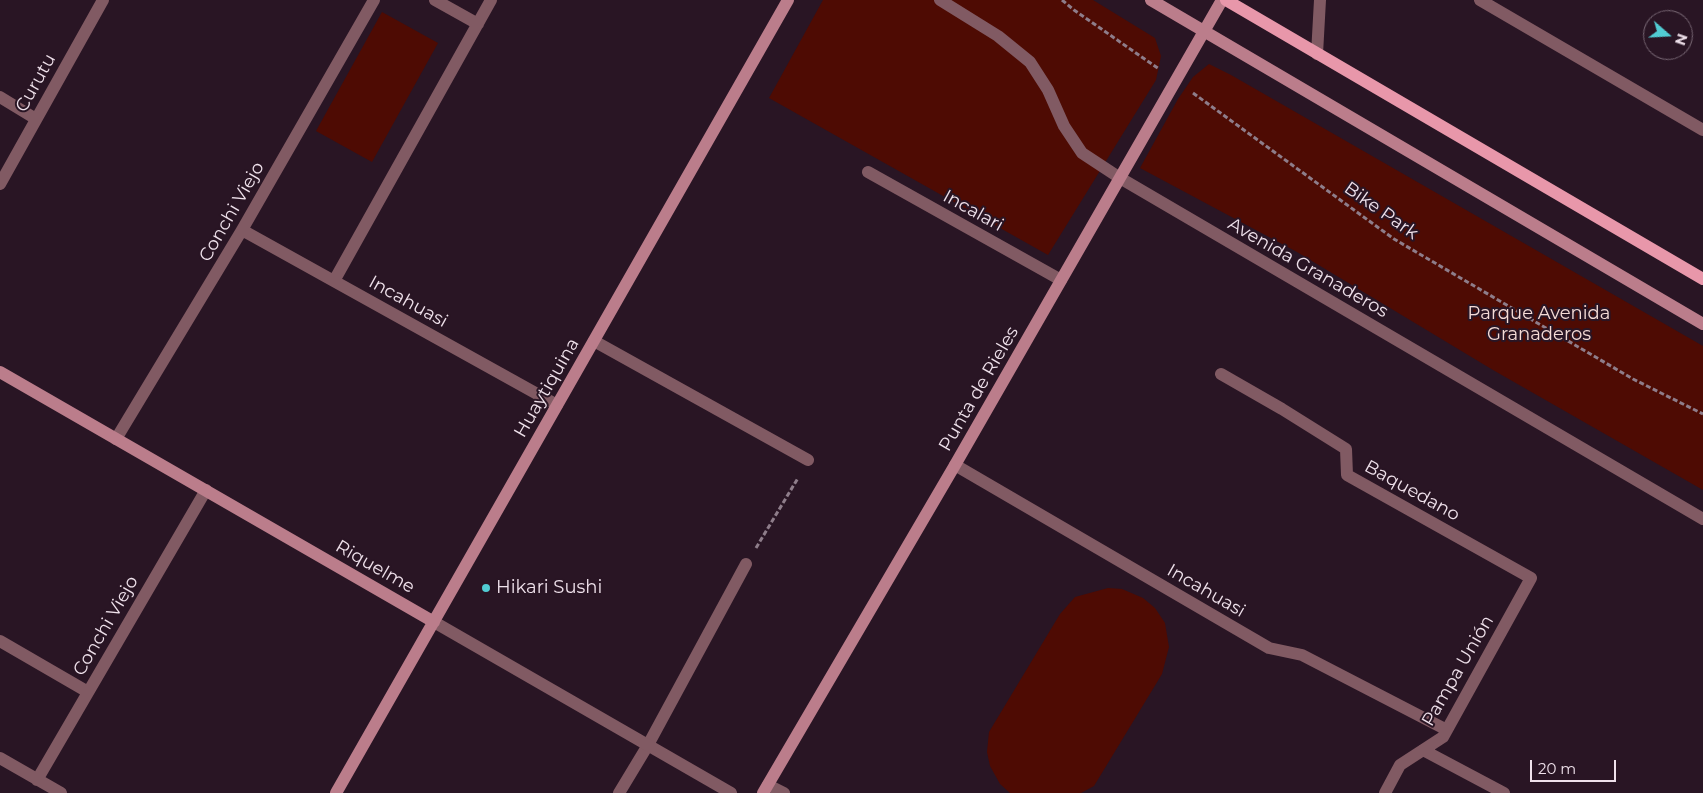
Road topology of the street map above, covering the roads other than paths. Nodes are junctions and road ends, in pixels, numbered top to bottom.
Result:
1 (103, 0) edge
2 (374, 0) edge
3 (435, 0) edge
4 (492, 0) edge
5 (788, 0) edge
6 (940, 0) edge
7 (1151, 0) edge
8 (1224, 0) edge
9 (1320, 0) edge
10 (1480, 0) edge
11 (478, 24) junction
12 (1205, 31) junction
13 (1317, 54) junction
14 (0, 97) edge
15 (36, 119) junction
16 (1703, 130) edge
17 (868, 172) dead end
18 (1120, 178) junction
19 (0, 184) edge
20 (242, 230) junction
21 (1703, 279) edge
22 (1061, 280) junction
23 (334, 281) junction
24 (1703, 324) edge
25 (594, 341) junction
26 (0, 372) edge
27 (1221, 374) dead end
28 (557, 406) junction
29 (116, 439) junction
30 (808, 460) road end
31 (955, 465) junction
32 (206, 490) junction
33 (1703, 519) edge
34 (746, 564) road end
35 (1531, 578) joint
36 (434, 622) junction
37 (0, 641) edge
38 (88, 692) junction
39 (1447, 730) junction
40 (648, 745) junction
41 (1423, 750) junction
42 (0, 758) edge
43 (37, 780) junction
44 (765, 789) edge
45 (60, 793) edge
46 (336, 793) edge
47 (619, 793) edge
48 (731, 793) edge
49 (784, 793) edge
50 (1385, 793) edge
51 (1504, 793) edge

1 - 15 street, Curutu
2 - 20 street, Conchi Viejo
3 - 11 street
4 - 11 street
5 - 25 street, Huaytiquina
6 - 18 street, Avenida Granaderos
7 - 12 street
8 - 12 street, Punta de Rieles
8 - 13 main road
9 - 13 street
10 - 16 street
11 - 23 street
12 - 18 street, Punta de Rieles
12 - 24 street
13 - 21 main road
14 - 15 street
15 - 19 street, Curutu
17 - 22 street, Incalari
18 - 22 street, Punta de Rieles
18 - 33 street, Avenida Granaderos
20 - 23 street, Incahuasi
20 - 29 street, Conchi Viejo
22 - 31 street, Punta de Rieles
23 - 28 street, Incahuasi
25 - 28 street, Huaytiquina
25 - 30 street
26 - 29 street, Riquelme
27 - 35 street, Baquedano
28 - 36 street, Huaytiquina
29 - 32 street, Riquelme
31 - 39 street, Incahuasi
31 - 44 street, Punta de Rieles
32 - 36 street, Riquelme
32 - 38 street, Conchi Viejo
34 - 40 street
35 - 39 street, Pampa Unión
36 - 40 street, Riquelme
36 - 46 street, Huaytiquina
37 - 38 street
38 - 43 street, Conchi Viejo
39 - 41 street, Pampa Unión
40 - 47 street
40 - 48 street, Riquelme
41 - 50 street, Pampa Unión
41 - 51 street
42 - 43 street
43 - 45 street
44 - 49 street

